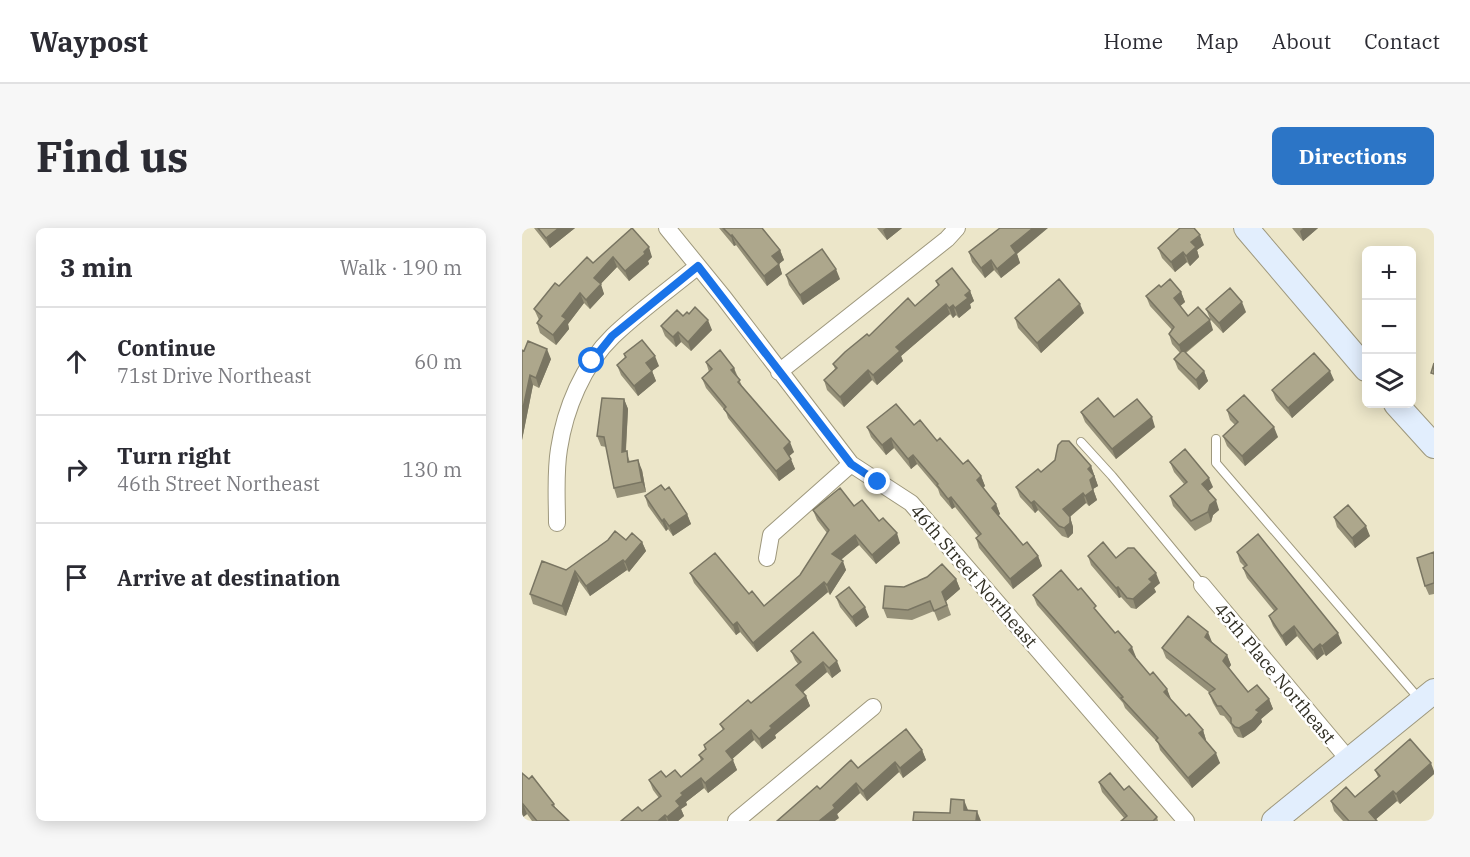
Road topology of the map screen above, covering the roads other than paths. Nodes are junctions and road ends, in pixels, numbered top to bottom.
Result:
1 (667, 228) edge
2 (1246, 228) edge
3 (947, 232) edge
4 (698, 266) junction
5 (1362, 364) edge
6 (779, 372) junction
7 (1400, 408) edge
8 (1216, 439) dead end
9 (1082, 442) dead end
10 (1434, 446) edge
11 (851, 464) junction
12 (557, 523) dead end
13 (767, 558) dead end
14 (1202, 585) joint
15 (1428, 696) edge
16 (873, 707) dead end
17 (1349, 760) junction
18 (736, 821) edge
19 (1186, 821) edge
20 (1274, 821) edge

1 - 4 street, 46th Street Northeast
2 - 5 street
3 - 6 street
4 - 6 street, 46th Street Northeast
4 - 12 street
6 - 11 street, 46th Street Northeast
7 - 10 street
8 - 15 lane
9 - 14 lane
11 - 13 street
11 - 19 street, 46th Street Northeast
14 - 17 street, 45th Place Northeast
15 - 17 street
16 - 18 street
17 - 20 street

